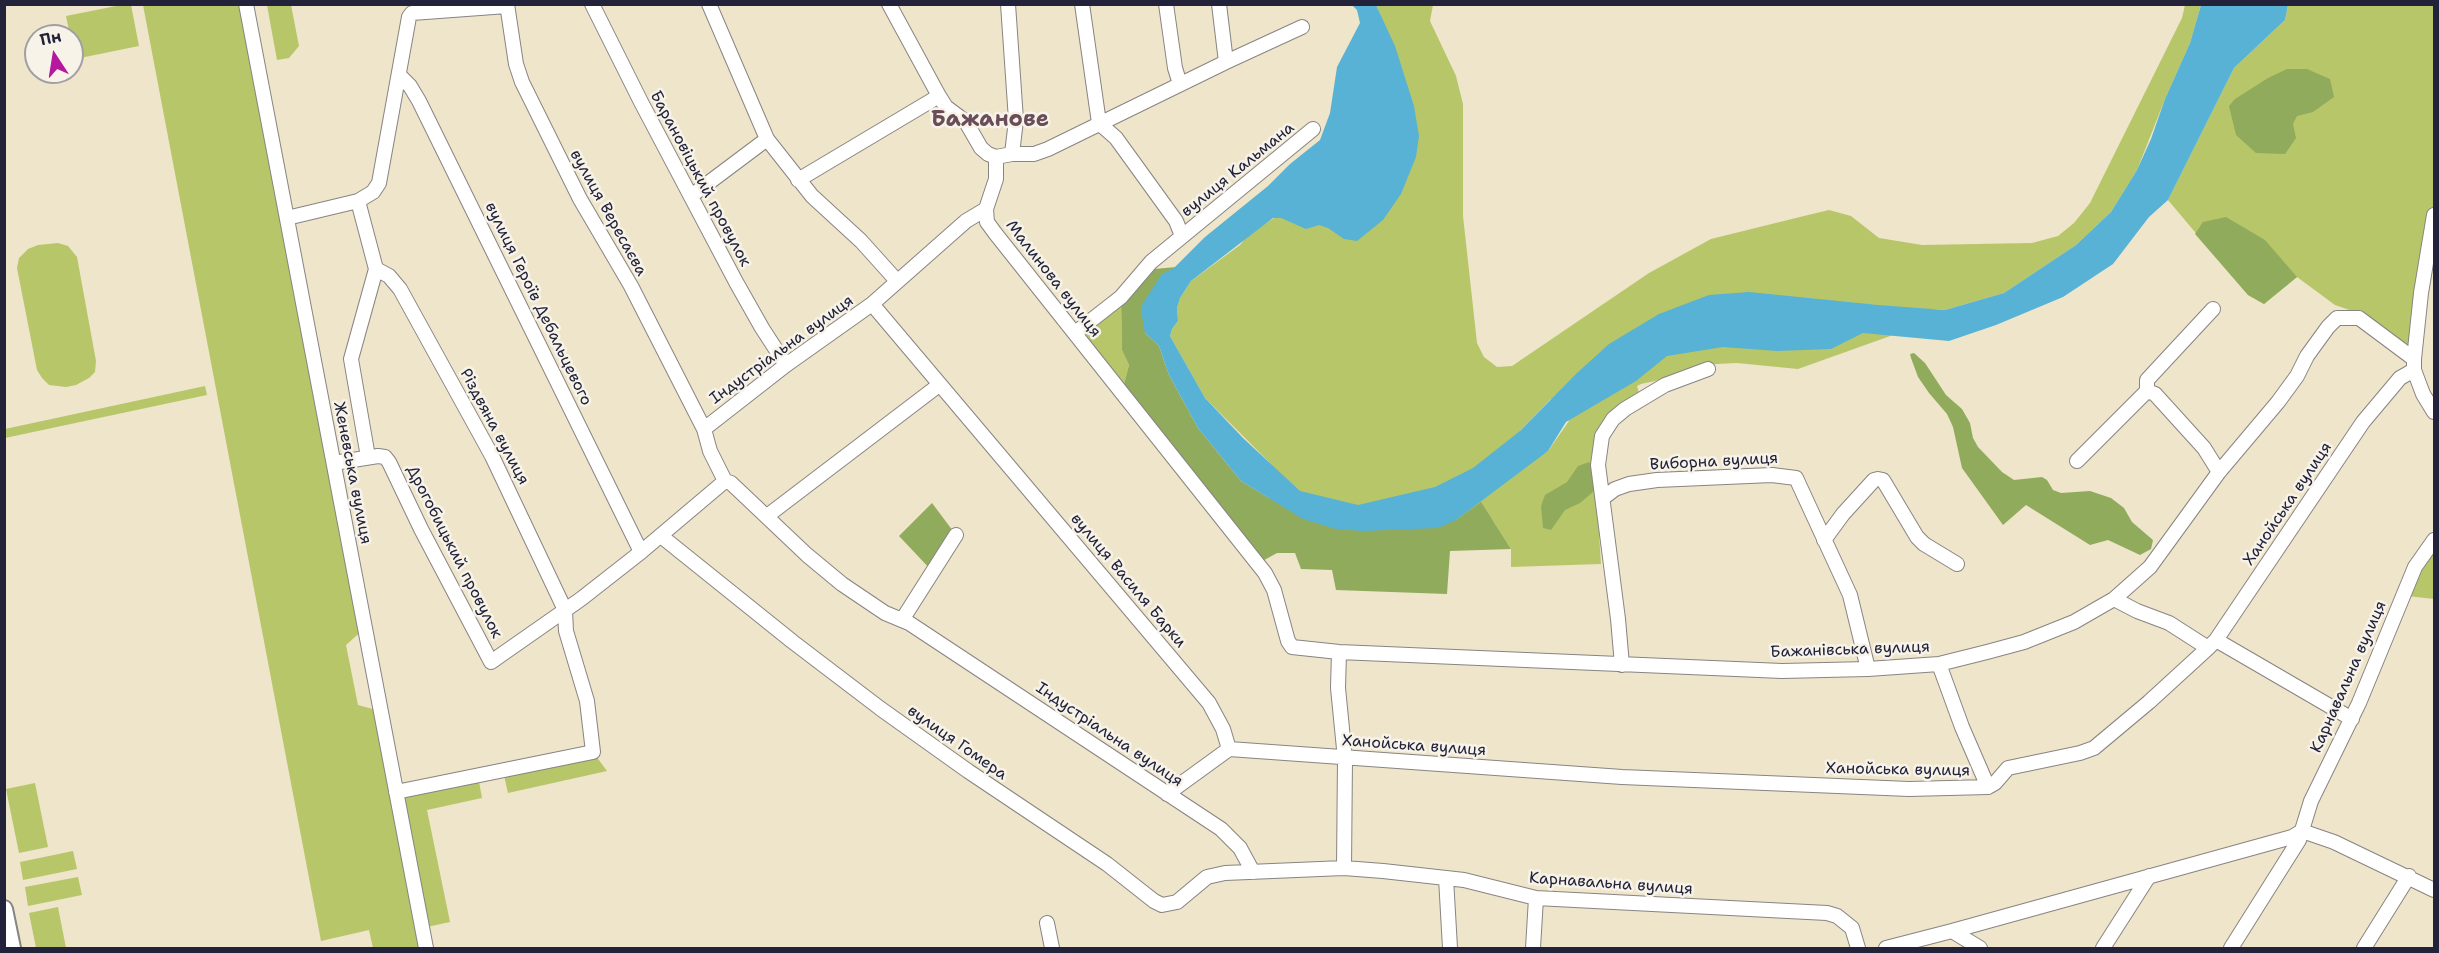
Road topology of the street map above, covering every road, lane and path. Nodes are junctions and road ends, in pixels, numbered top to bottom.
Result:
1 (246, 4) edge
2 (592, 4) edge
3 (710, 4) edge
4 (889, 4) edge
5 (1008, 4) edge
6 (1082, 4) edge
7 (1166, 4) edge
8 (1219, 4) edge
9 (507, 5) edge
10 (1302, 27) dead end
11 (1226, 62) junction
12 (399, 75) junction
13 (1180, 84) junction
14 (939, 96) junction
15 (1100, 123) junction
16 (1313, 129) dead end
17 (767, 139) junction
18 (1012, 154) junction
19 (996, 157) junction
20 (798, 180) junction
21 (691, 196) junction
22 (358, 201) junction
23 (986, 209) junction
24 (2434, 215) edge
25 (287, 218) junction
26 (1182, 236) junction
27 (376, 270) junction
28 (897, 281) junction
29 (872, 304) junction
30 (2213, 309) dead end
31 (1075, 333) junction
32 (786, 365) junction
33 (2414, 365) junction
34 (1708, 369) dead end
35 (939, 385) junction
36 (2147, 391) junction
37 (2434, 412) edge
38 (704, 429) junction
39 (368, 457) junction
40 (2077, 461) dead end
41 (334, 463) junction
42 (2219, 472) junction
43 (725, 481) junction
44 (1603, 498) junction
45 (767, 516) junction
46 (956, 535) dead end
47 (661, 536) junction
48 (1824, 540) junction
49 (2434, 540) edge
50 (642, 552) junction
51 (1957, 564) dead end
52 (2114, 599) junction
53 (565, 610) junction
54 (902, 620) junction
55 (2212, 644) junction
56 (1339, 652) junction
57 (1939, 663) junction
58 (1622, 665) junction
59 (1868, 669) junction
60 (2352, 719) junction
61 (1229, 749) junction
62 (1345, 759) junction
63 (1988, 786) junction
64 (396, 792) junction
65 (1167, 794) junction
66 (2302, 831) junction
67 (1344, 868) junction
68 (1253, 872) junction
69 (2149, 876) junction
70 (2409, 876) junction
71 (1446, 878) junction
72 (2434, 890) edge
73 (1536, 898) junction
74 (4, 909) edge
75 (1047, 923) dead end
76 (1952, 931) junction
77 (12, 948) edge
78 (426, 948) edge
79 (1052, 948) edge
80 (1450, 948) edge
81 (1533, 948) edge
82 (1858, 948) edge
83 (1886, 948) edge
84 (1980, 948) edge
85 (2103, 948) edge
86 (2231, 948) edge
87 (2364, 948) edge

1 - 25 street, Женевська вулиця
2 - 21 street, Барановіцький провулок
3 - 17 street
4 - 14 street
5 - 18 street
6 - 15 street
7 - 13 street
8 - 11 street
9 - 12 street
9 - 38 street, вулиця Вересаєва
10 - 11 street
11 - 13 street
12 - 22 street
12 - 50 street, вулиця Героїв Дебальцевого
13 - 15 street
14 - 19 street
14 - 20 street
15 - 18 street
15 - 26 street, вулиця Кальмана
16 - 26 street, вулиця Кальмана
17 - 20 street
17 - 21 street
18 - 19 street
19 - 23 street
20 - 28 street
21 - 32 street, Барановіцький провулок
22 - 25 street
22 - 27 street
23 - 28 street, Індустріальна вулиця
23 - 31 street, Малинова вулиця
24 - 33 street
25 - 41 street, Женевська вулиця
26 - 31 street, вулиця Кальмана
27 - 39 street
27 - 53 street, Різдвяна вулиця
28 - 29 street, Індустріальна вулиця
29 - 32 street, Індустріальна вулиця
29 - 35 street, вулиця Василя Барки
30 - 36 street
31 - 56 street, Малинова вулиця
32 - 38 street, Індустріальна вулиця
33 - 37 street
33 - 42 street, Бажанівська вулиця
33 - 55 street, Ханойська вулиця
34 - 44 street
35 - 45 street
35 - 61 street, вулиця Василя Барки
36 - 40 street
36 - 42 street
38 - 43 street, Індустріальна вулиця
39 - 41 street
39 - 53 street, Дрогобицький провулок
41 - 64 street, Женевська вулиця
42 - 52 street, Бажанівська вулиця
43 - 45 street, Індустріальна вулиця
43 - 47 street
44 - 48 street, Виборна вулиця
44 - 58 street
45 - 54 street, Індустріальна вулиця
46 - 54 street
47 - 50 street
47 - 68 street, вулиця Гомера
48 - 51 street
48 - 59 street, Виборна вулиця
49 - 60 street, Карнавальна вулиця
50 - 53 street
52 - 55 street
52 - 57 street, Бажанівська вулиця
53 - 64 street, Різдвяна вулиця
54 - 65 street, Індустріальна вулиця
55 - 60 street
55 - 63 street, Ханойська вулиця
56 - 58 street, Бажанівська вулиця
56 - 62 street
57 - 59 street, Бажанівська вулиця
57 - 63 street
58 - 59 street, Бажанівська вулиця
60 - 66 street, Карнавальна вулиця
61 - 62 street, Ханойська вулиця
61 - 65 street
62 - 63 street, Ханойська вулиця
62 - 67 street
64 - 78 street, Женевська вулиця
65 - 68 street, Індустріальна вулиця
66 - 69 street
66 - 70 street
66 - 86 street, Карнавальна вулиця
67 - 68 street, вулиця Гомера
67 - 71 street, Карнавальна вулиця
69 - 76 street
69 - 85 street
70 - 72 street
70 - 87 street
71 - 73 street, Карнавальна вулиця
71 - 80 street
73 - 81 street
73 - 82 street, Карнавальна вулиця
74 - 77 main road
75 - 79 street
76 - 83 street
76 - 84 street

